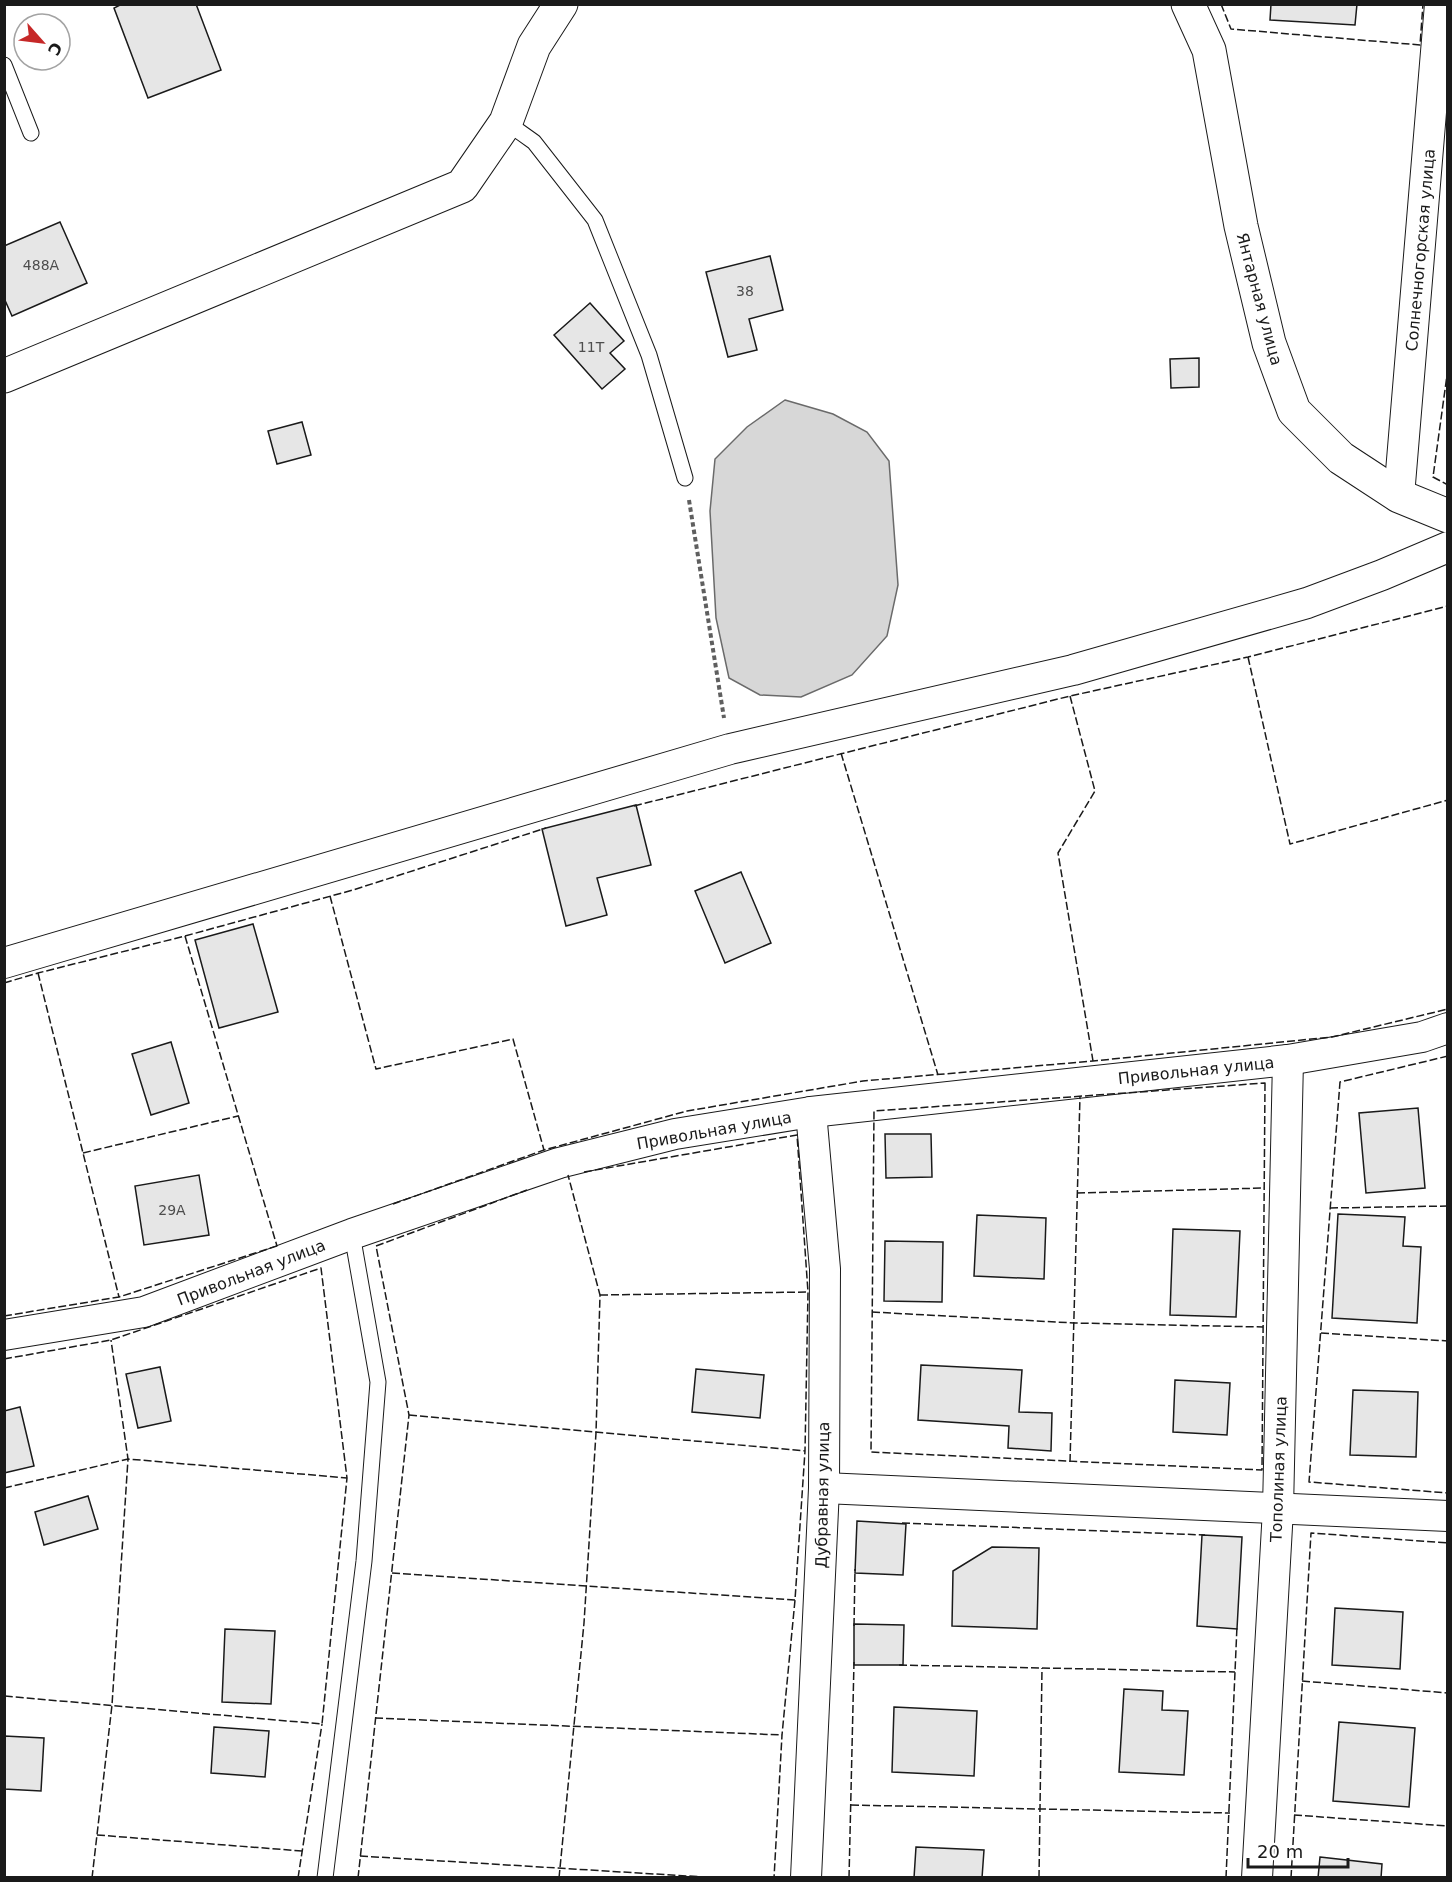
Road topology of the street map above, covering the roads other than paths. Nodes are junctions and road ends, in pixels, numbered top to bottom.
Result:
1 (561, 4) edge
2 (1188, 4) edge
3 (1440, 4) edge
4 (4, 65) edge
5 (506, 123) junction
6 (31, 133) dead end
7 (4, 376) edge
8 (685, 478) road end
9 (1399, 496) junction
10 (1448, 516) edge
11 (1448, 547) edge
12 (4, 963) edge
13 (1448, 1028) edge
14 (1288, 1060) junction
15 (812, 1112) junction
16 (352, 1234) junction
17 (4, 1335) edge
18 (824, 1488) junction
19 (1278, 1509) junction
20 (1448, 1516) edge
21 (325, 1878) edge
22 (806, 1878) edge
23 (1257, 1878) edge

1 - 5 street
2 - 9 street, Янтарная улица
3 - 9 street, Солнечногорская улица
4 - 6 lane
5 - 7 street
5 - 8 lane
9 - 10 street, Янтарная улица
11 - 12 street
13 - 14 street, Привольная улица
14 - 15 street, Привольная улица
14 - 19 street, Тополиная улица
15 - 16 street, Привольная улица
15 - 18 street, Дубравная улица
16 - 17 street, Привольная улица
16 - 21 lane
18 - 19 street
18 - 22 street, Дубравная улица
19 - 20 street
19 - 23 street, Тополиная улица

